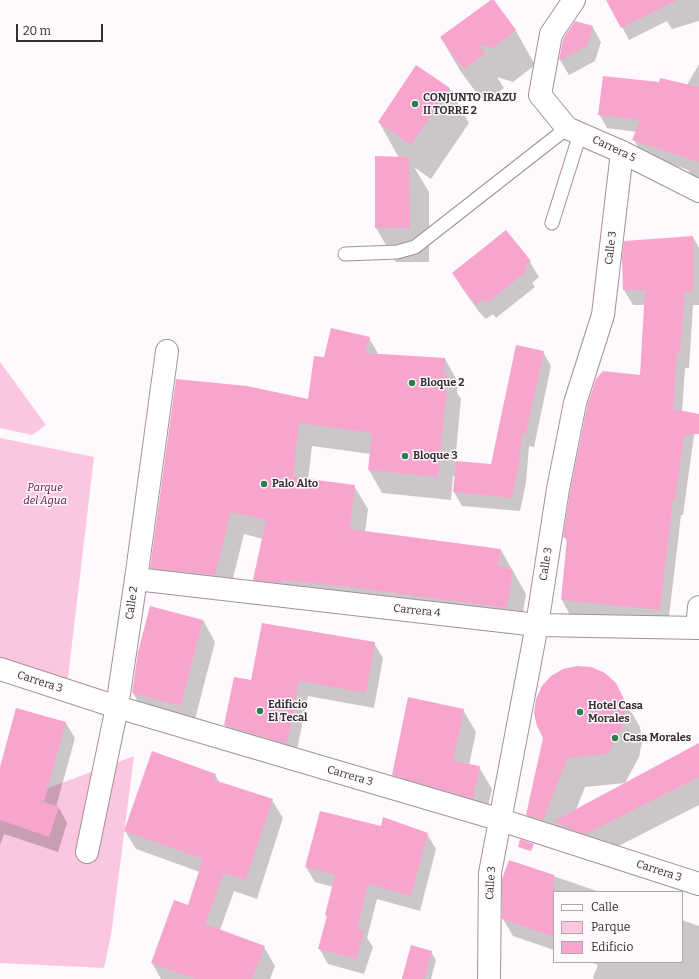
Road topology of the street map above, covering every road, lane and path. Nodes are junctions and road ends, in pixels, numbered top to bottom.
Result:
1 (574, 0) edge
2 (574, 131) junction
3 (622, 152) junction
4 (699, 191) edge
5 (552, 223) dead end
6 (344, 254) dead end
7 (167, 351) dead end
8 (136, 579) junction
9 (698, 621) edge
10 (537, 625) junction
11 (0, 669) edge
12 (117, 707) junction
13 (500, 820) junction
14 (87, 852) dead end
15 (699, 884) edge
16 (489, 979) edge

1 - 2 street, Carrera 5
2 - 3 street, Carrera 5
2 - 5 lane
2 - 6 lane
3 - 4 street, Carrera 5
3 - 10 street, Calle 3
7 - 8 street, Calle 2
8 - 10 street, Carrera 4
8 - 12 street, Calle 2
9 - 10 street, Carrera 4
10 - 13 street, Calle 3
11 - 12 street, Carrera 3
12 - 13 street, Carrera 3
12 - 14 street, Calle 2
13 - 15 street, Carrera 3
13 - 16 street, Calle 3

